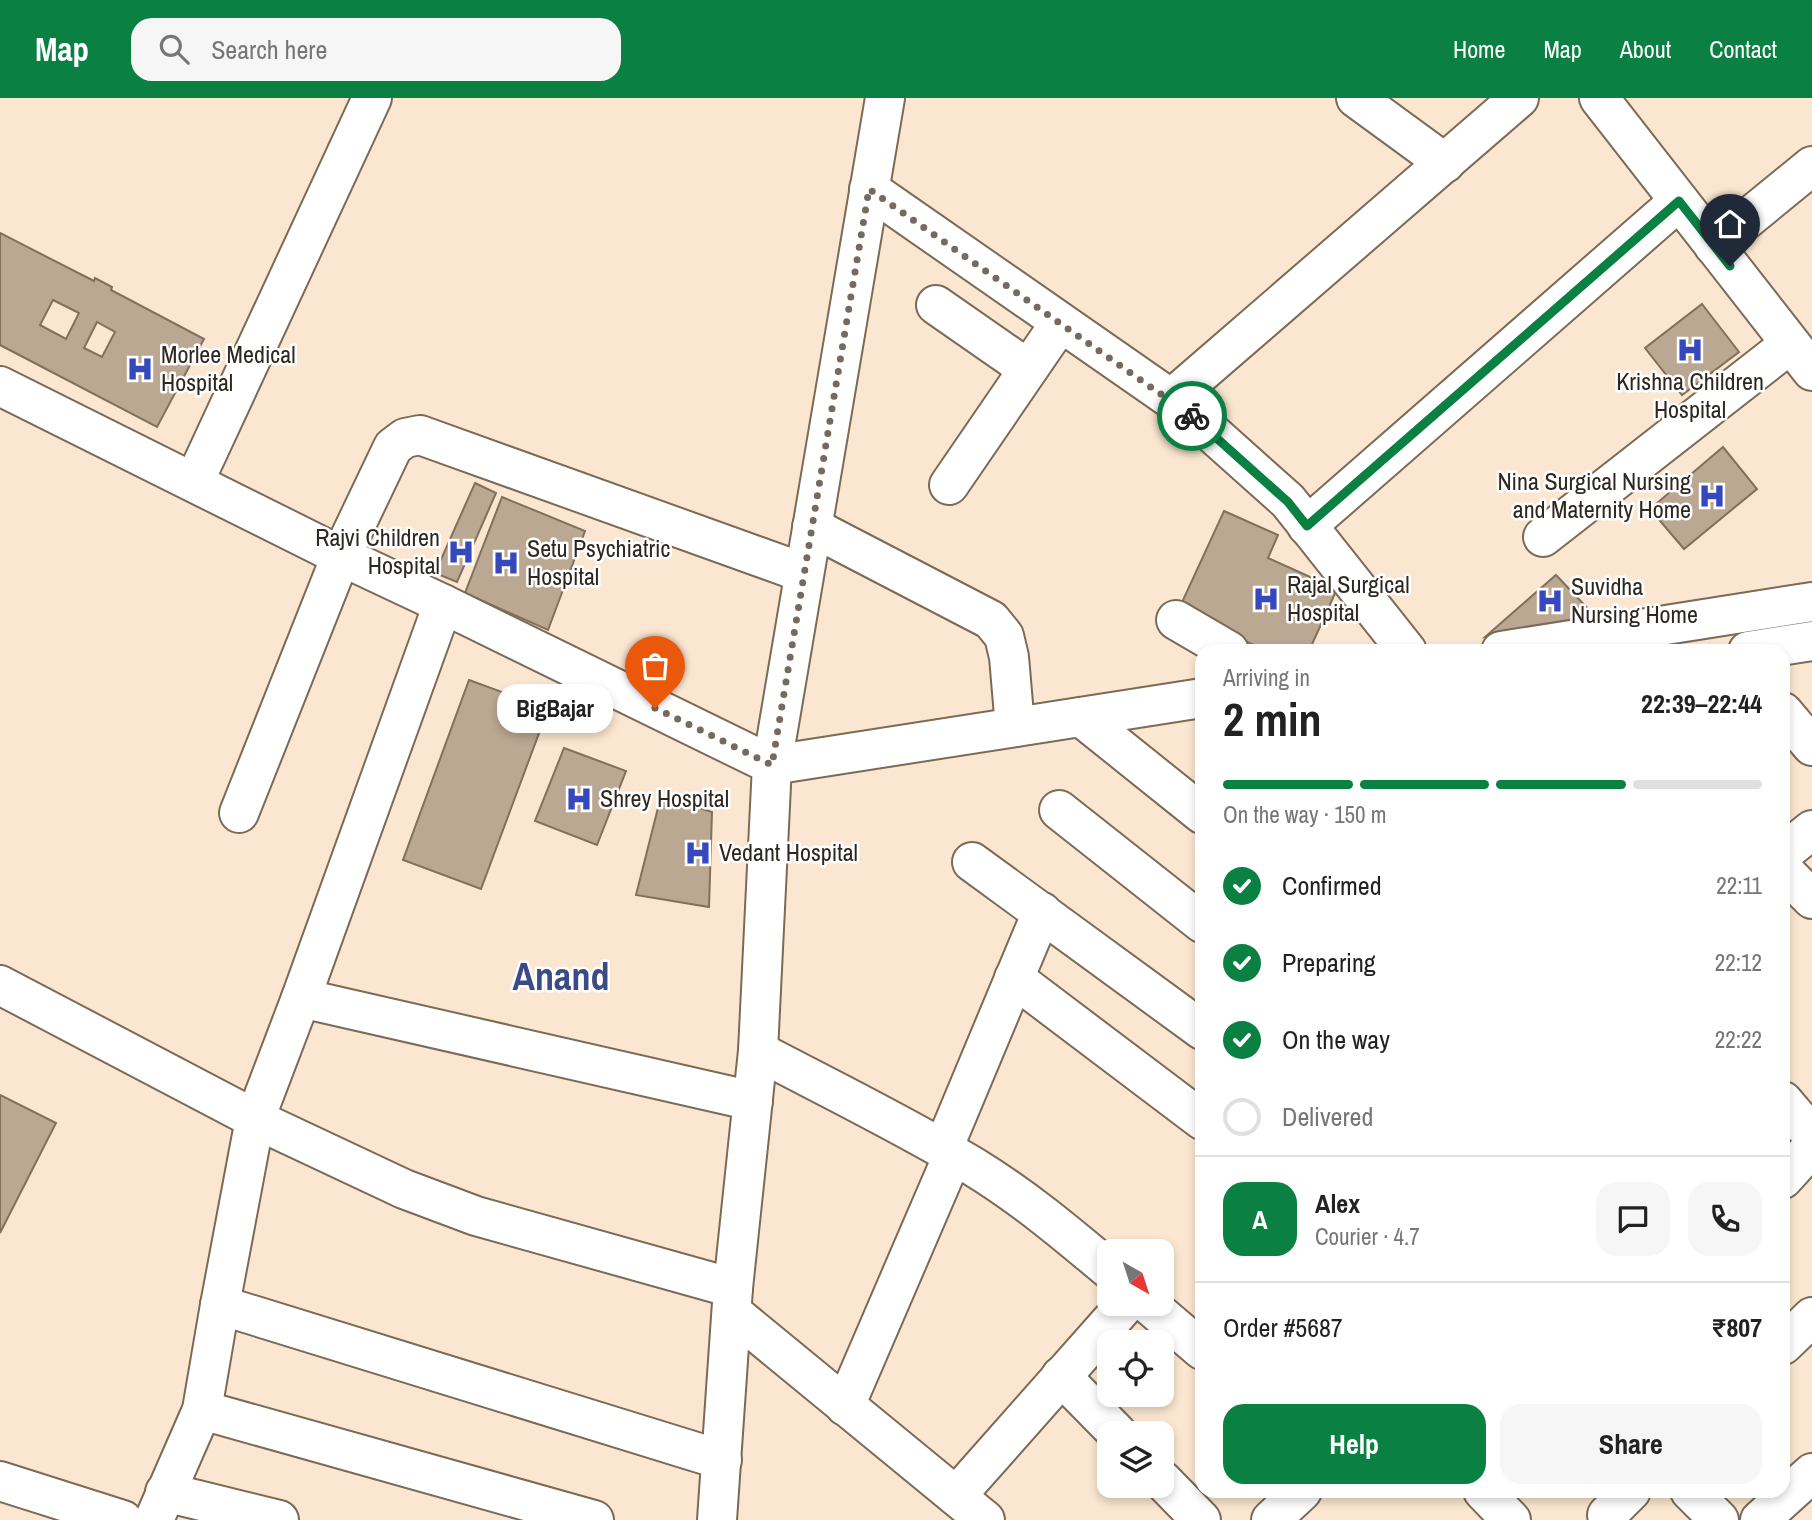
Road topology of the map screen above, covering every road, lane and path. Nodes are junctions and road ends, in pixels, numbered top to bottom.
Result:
1 (372, 98) edge
2 (885, 98) edge
3 (1356, 98) edge
4 (1519, 98) edge
5 (1608, 101) edge
6 (1445, 163) junction
7 (1812, 166) edge
8 (869, 189) junction
9 (1679, 201) junction
10 (1714, 246) junction
11 (936, 305) dead end
12 (1060, 323) junction
13 (1801, 357) edge
14 (1028, 369) junction
15 (0, 386) edge
16 (1171, 399) junction
17 (194, 482) junction
18 (948, 485) dead end
19 (1307, 526) junction
20 (812, 527) junction
21 (1543, 537) dead end
22 (341, 556) junction
23 (804, 573) junction
24 (1812, 602) edge
25 (443, 604) junction
26 (1176, 620) dead end
27 (1812, 641) edge
28 (1217, 644) edge
29 (1402, 644) edge
30 (1595, 644) edge
31 (1790, 644) edge
32 (1195, 699) edge
33 (1081, 717) junction
34 (1790, 720) edge
35 (1015, 727) junction
36 (1812, 746) edge
37 (772, 765) junction
38 (1195, 808) edge
39 (1059, 810) dead end
40 (239, 813) dead end
41 (1812, 830) edge
42 (1790, 847) edge
43 (972, 862) dead end
44 (1790, 877) edge
45 (1812, 899) edge
46 (1042, 912) junction
47 (1195, 917) edge
48 (1014, 978) junction
49 (0, 985) edge
50 (301, 998) junction
51 (1195, 1025) edge
52 (758, 1051) junction
53 (753, 1101) junction
54 (1790, 1109) edge
55 (1195, 1116) edge
56 (256, 1119) junction
57 (1812, 1135) edge
58 (1812, 1147) edge
59 (948, 1152) junction
60 (1790, 1171) edge
61 (1097, 1259) edge
62 (733, 1301) junction
63 (220, 1305) junction
64 (1115, 1316) edge
65 (1162, 1316) edge
66 (1812, 1317) edge
67 (1790, 1338) edge
68 (1195, 1344) edge
69 (1061, 1377) junction
70 (845, 1406) junction
71 (202, 1410) junction
72 (1105, 1421) edge
73 (722, 1460) junction
74 (1812, 1473) edge
75 (0, 1480) edge
76 (1174, 1492) edge
77 (1790, 1493) edge
78 (956, 1496) junction
79 (1295, 1498) edge
80 (1697, 1498) edge
81 (1784, 1498) edge
82 (160, 1506) edge
83 (123, 1520) edge
84 (279, 1520) edge
85 (594, 1520) edge
86 (718, 1520) edge
87 (985, 1520) edge
88 (1201, 1520) edge
89 (1271, 1520) edge
90 (1719, 1520) edge
91 (1760, 1520) edge

1 - 17 street
2 - 8 street
3 - 6 street
4 - 6 street
5 - 9 street
6 - 16 street
7 - 10 street
8 - 12 street
8 - 20 street
9 - 10 street
9 - 19 street
10 - 13 street
11 - 14 street
12 - 14 street
12 - 16 street
13 - 21 street
14 - 18 street
15 - 17 street
16 - 19 street
17 - 22 street
19 - 29 street
20 - 23 street
20 - 35 street
22 - 23 street
22 - 25 street
22 - 40 street
23 - 37 street
24 - 30 street
25 - 37 street
25 - 50 street
26 - 28 street
27 - 31 street
32 - 33 street
33 - 35 street
33 - 38 street
34 - 36 street
35 - 37 street
37 - 52 street
39 - 47 street
41 - 42 street
43 - 46 street
44 - 45 street
46 - 48 street
46 - 51 street
48 - 55 street
48 - 59 street
49 - 56 street
50 - 53 street
50 - 56 street
52 - 53 street
52 - 59 street
53 - 62 street
54 - 57 street
56 - 62 street
56 - 63 street
58 - 60 street
59 - 61 street
59 - 70 street
62 - 70 street
62 - 73 street
63 - 71 street
63 - 73 street
64 - 69 street
65 - 68 street
66 - 67 street
69 - 72 street
69 - 78 street
70 - 78 street
71 - 82 street
71 - 85 street
73 - 86 street
74 - 77 street
75 - 83 street
76 - 88 street
78 - 87 street
79 - 89 street
80 - 90 street
81 - 91 street
82 - 84 street

